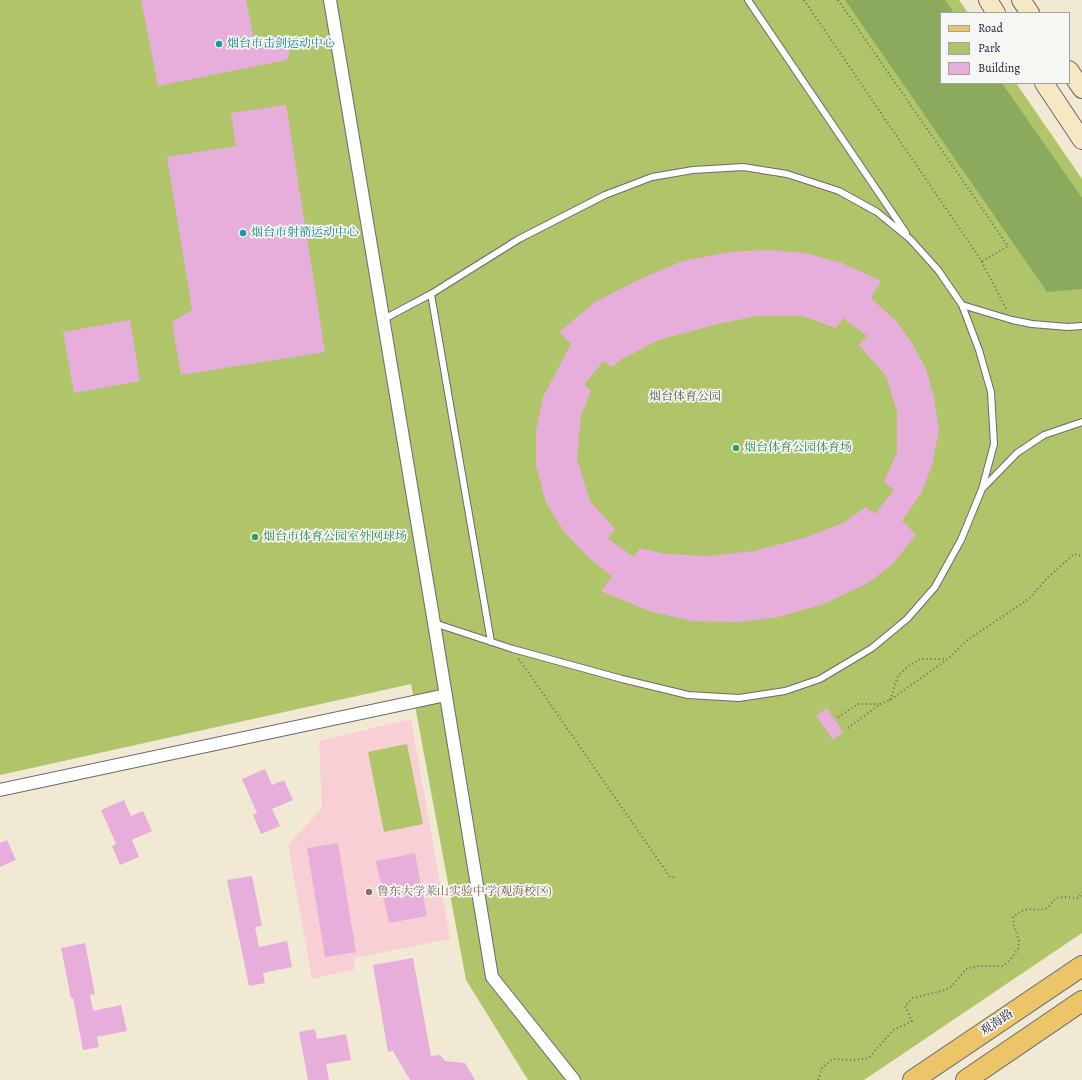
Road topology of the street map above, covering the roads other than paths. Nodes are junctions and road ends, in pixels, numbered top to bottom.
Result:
1 (330, 0) edge
2 (748, 0) edge
3 (988, 0) edge
4 (1021, 0) edge
5 (995, 12) edge
6 (1029, 12) edge
7 (1070, 71) edge
8 (1045, 84) edge
9 (1082, 89) edge
10 (1082, 140) edge
11 (910, 239) junction
12 (431, 294) junction
13 (962, 305) junction
14 (384, 319) junction
15 (1082, 326) edge
16 (1082, 422) edge
17 (982, 489) junction
18 (434, 623) junction
19 (491, 642) junction
20 (446, 696) junction
21 (0, 790) edge
22 (1082, 966) edge
23 (1082, 1000) edge
24 (574, 1080) edge
25 (912, 1080) edge
26 (966, 1080) edge

1 - 14 street
2 - 11 lane
3 - 5 main road
4 - 6 main road
7 - 9 main road
8 - 10 main road
11 - 12 lane
11 - 13 lane
12 - 14 lane
12 - 19 lane
13 - 15 lane
13 - 17 lane
14 - 18 street
16 - 17 lane
17 - 19 lane
18 - 19 lane
18 - 20 street
20 - 21 street
20 - 24 street
22 - 25 main road, 观海路
23 - 26 main road

